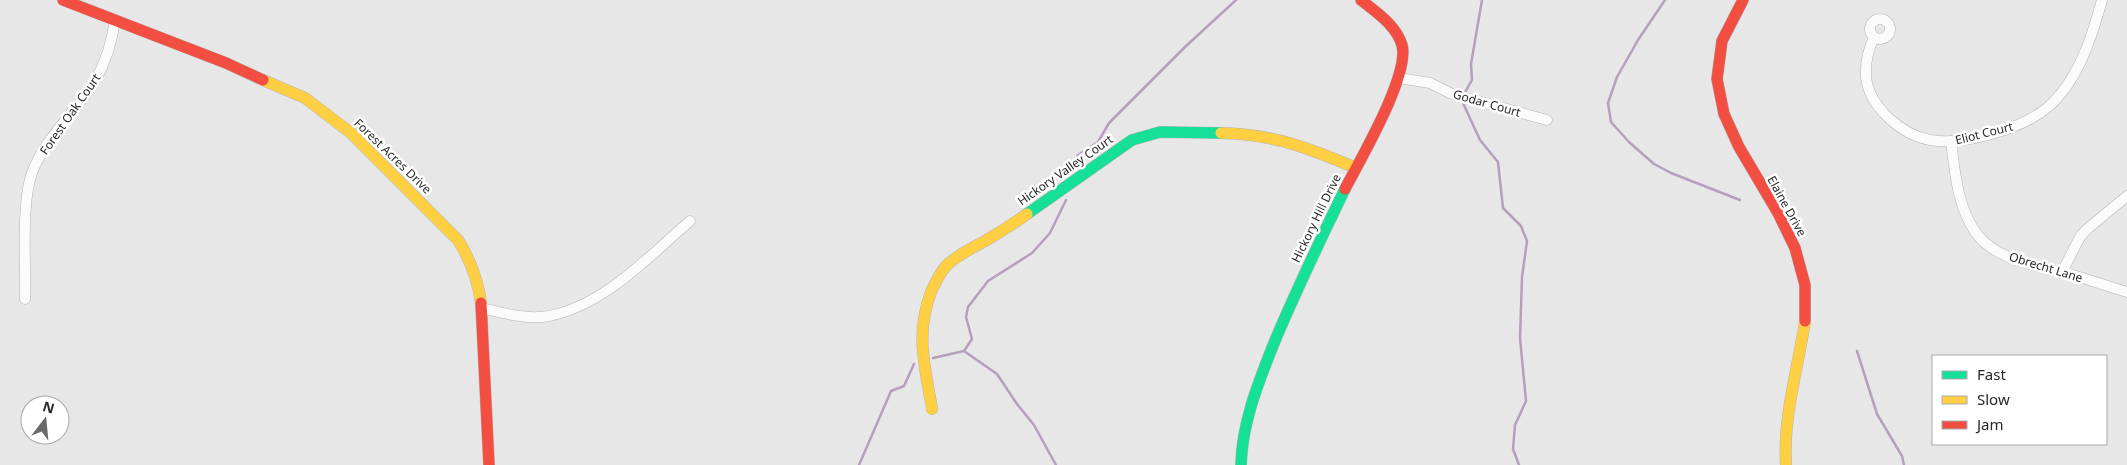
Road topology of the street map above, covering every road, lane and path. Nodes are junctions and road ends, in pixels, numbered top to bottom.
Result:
1 (63, 0) edge
2 (1361, 0) edge
3 (1743, 0) edge
4 (2102, 0) edge
5 (115, 20) junction
6 (1874, 37) dead end
7 (1399, 78) junction
8 (1546, 120) dead end
9 (1951, 141) junction
10 (1356, 168) junction
11 (2127, 196) edge
12 (690, 221) dead end
13 (2062, 272) junction
14 (2127, 292) edge
15 (25, 299) dead end
16 (481, 308) junction
17 (932, 410) dead end
18 (489, 465) edge
19 (1241, 465) edge
20 (1786, 465) edge

1 - 5 street, Forest Acres Drive
2 - 7 street, Hickory Hill Drive
3 - 20 street, Elaine Drive
4 - 9 street, Eliot Court
5 - 15 street, Forest Oak Court
5 - 16 street, Forest Acres Drive
6 - 9 street, Eliot Court
7 - 8 street, Godar Court
7 - 10 street, Hickory Hill Drive
9 - 13 street, Obrecht Lane
10 - 17 street, Hickory Valley Court
10 - 19 street, Hickory Hill Drive
11 - 13 street
12 - 16 street
13 - 14 street, Obrecht Lane
16 - 18 street, Forest Acres Drive

